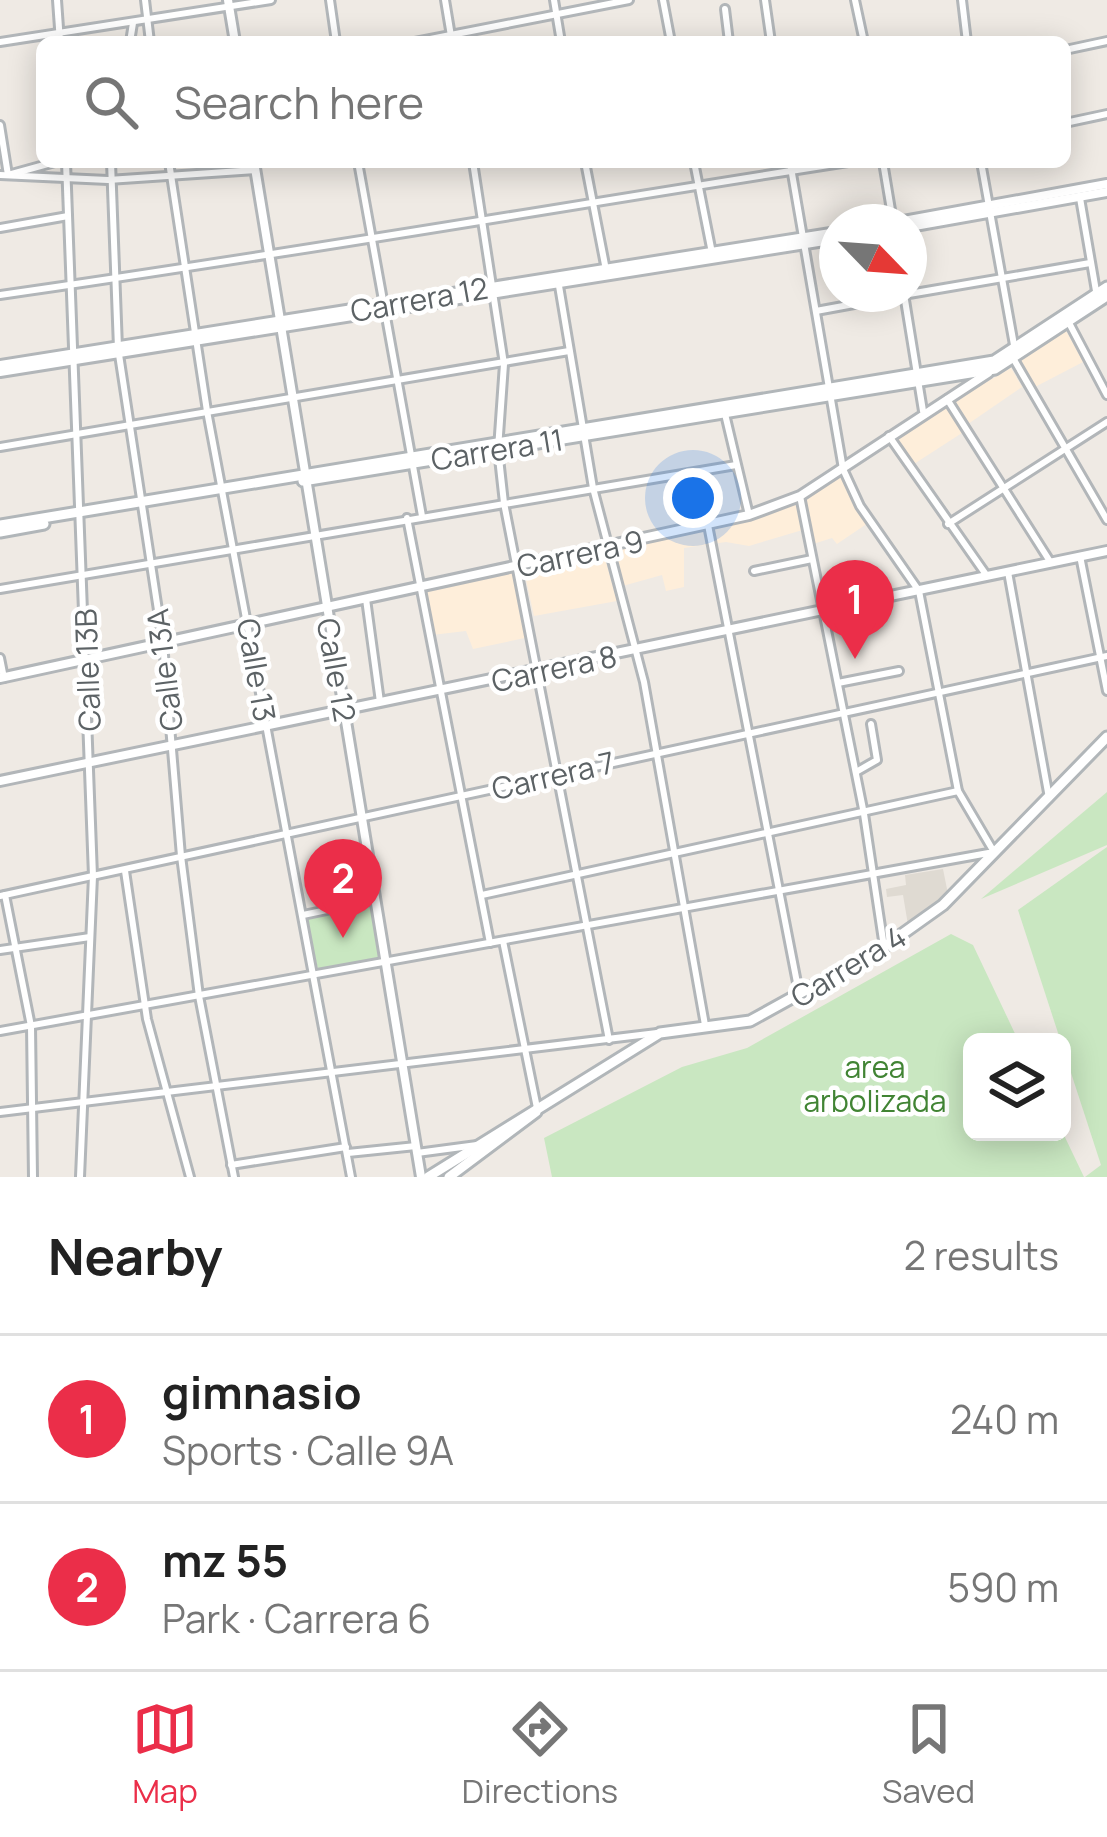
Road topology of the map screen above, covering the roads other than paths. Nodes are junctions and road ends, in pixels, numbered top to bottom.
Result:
1 (57, 0) edge
2 (145, 0) edge
3 (272, 0) edge
4 (330, 0) edge
5 (445, 0) edge
6 (554, 0) edge
7 (629, 0) edge
8 (662, 0) edge
9 (765, 0) edge
10 (868, 0) edge
11 (962, 0) edge
12 (857, 3) edge
13 (228, 4) edge
14 (725, 9) dead end
15 (556, 14) junction
16 (147, 20) junction
17 (133, 23) junction
18 (60, 36) edge
19 (70, 36) edge
20 (131, 36) edge
21 (149, 36) edge
22 (234, 36) edge
23 (335, 36) edge
24 (452, 36) edge
25 (461, 36) edge
26 (560, 36) edge
27 (670, 36) edge
28 (728, 36) edge
29 (770, 36) edge
30 (863, 36) edge
31 (966, 36) edge
32 (36, 40) edge
33 (1107, 41) edge
34 (0, 42) edge
35 (1071, 49) edge
36 (1107, 114) edge
37 (1071, 122) edge
38 (0, 125) edge
39 (36, 168) edge
40 (66, 168) edge
41 (109, 168) edge
42 (170, 168) edge
43 (234, 168) edge
44 (255, 168) edge
45 (359, 168) edge
46 (474, 168) edge
47 (586, 168) edge
48 (695, 168) edge
49 (782, 168) edge
50 (791, 168) edge
51 (884, 168) edge
52 (982, 168) edge
53 (171, 174) junction
54 (7, 176) edge
55 (66, 179) junction
56 (108, 180) junction
57 (699, 186) junction
58 (1107, 188) edge
59 (1079, 193) junction
60 (592, 202) junction
61 (891, 204) edge
62 (989, 208) junction
63 (68, 216) junction
64 (927, 217) edge
65 (483, 218) junction
66 (927, 223) edge
67 (0, 228) edge
68 (372, 236) junction
69 (819, 238) edge
70 (803, 240) junction
71 (712, 255) junction
72 (270, 256) junction
73 (1090, 263) junction
74 (606, 269) junction
75 (186, 271) junction
76 (558, 280) junction
77 (1001, 280) junction
78 (114, 281) junction
79 (73, 285) junction
80 (495, 290) junction
81 (927, 291) edge
82 (0, 295) edge
83 (1102, 295) edge
84 (386, 309) junction
85 (819, 311) edge
86 (815, 312) junction
87 (908, 312) edge
88 (1068, 321) junction
89 (281, 325) junction
90 (196, 340) junction
91 (118, 351) junction
92 (568, 351) junction
93 (1014, 353) junction
94 (76, 358) junction
95 (504, 364) junction
96 (994, 365) junction
97 (0, 369) edge
98 (917, 376) junction
99 (399, 382) junction
100 (833, 391) junction
101 (292, 395) junction
102 (1107, 395) edge
103 (945, 397) junction
104 (724, 408) junction
105 (206, 411) junction
106 (922, 411) junction
107 (1107, 422) edge
108 (128, 424) junction
109 (80, 430) junction
110 (584, 432) junction
111 (888, 435) junction
112 (499, 445) junction
113 (0, 447) edge
114 (1064, 449) junction
115 (413, 459) junction
116 (736, 465) junction
117 (843, 469) junction
118 (306, 477) junction
119 (1005, 487) junction
120 (593, 488) junction
121 (223, 491) junction
122 (800, 496) junction
123 (504, 503) junction
124 (141, 504) junction
125 (80, 515) junction
126 (749, 515) junction
127 (422, 516) junction
128 (406, 518) junction
129 (1107, 520) edge
130 (708, 524) junction
131 (948, 524) junction
132 (0, 528) edge
133 (315, 535) junction
134 (233, 548) junction
135 (608, 548) junction
136 (1107, 551) edge
137 (1080, 556) junction
138 (812, 559) junction
139 (149, 560) junction
140 (1051, 563) junction
141 (518, 567) junction
142 (84, 571) junction
143 (754, 571) dead end
144 (1008, 572) junction
145 (987, 576) junction
146 (418, 587) junction
147 (0, 589) edge
148 (919, 591) junction
149 (366, 598) junction
150 (326, 607) junction
151 (823, 610) junction
152 (249, 623) junction
153 (729, 632) junction
154 (163, 643) junction
155 (636, 650) junction
156 (1104, 657) edge
157 (0, 658) edge
158 (86, 660) junction
159 (899, 671) dead end
160 (540, 673) junction
161 (1026, 676) junction
162 (2, 678) edge
163 (837, 683) junction
164 (1107, 691) edge
165 (438, 692) junction
166 (940, 694) junction
167 (380, 703) junction
168 (344, 710) junction
169 (843, 712) junction
170 (871, 724) dead end
171 (266, 728) junction
172 (750, 732) junction
173 (1107, 737) edge
174 (173, 744) junction
175 (652, 754) junction
176 (91, 763) junction
177 (856, 772) junction
178 (557, 774) junction
179 (0, 781) edge
180 (958, 791) junction
181 (462, 796) junction
182 (1049, 798) junction
183 (864, 814) junction
184 (362, 818) junction
185 (769, 833) junction
186 (286, 836) junction
187 (994, 852) junction
188 (671, 854) junction
189 (181, 856) junction
190 (125, 872) junction
191 (874, 874) junction
192 (577, 875) junction
193 (93, 876) junction
194 (779, 891) junction
195 (2, 895) edge
196 (482, 896) junction
197 (375, 900) junction
198 (683, 908) junction
199 (303, 915) junction
200 (587, 926) junction
201 (90, 937) junction
202 (503, 941) junction
203 (490, 943) junction
204 (884, 946) junction
205 (16, 948) junction
206 (0, 950) edge
207 (386, 962) junction
208 (314, 975) junction
209 (199, 996) junction
210 (800, 997) junction
211 (145, 1006) junction
212 (89, 1016) junction
213 (705, 1025) junction
214 (32, 1026) junction
215 (0, 1031) edge
216 (660, 1033) junction
217 (609, 1040) junction
218 (525, 1051) junction
219 (403, 1066) junction
220 (332, 1074) junction
221 (213, 1089) junction
222 (170, 1094) junction
223 (79, 1103) junction
224 (28, 1108) junction
225 (537, 1111) junction
226 (0, 1112) edge
227 (480, 1144) junction
228 (416, 1149) junction
229 (346, 1150) junction
230 (231, 1165) junction
231 (33, 1177) edge
232 (80, 1177) edge
233 (190, 1177) edge
234 (234, 1177) edge
235 (351, 1177) edge
236 (425, 1177) edge
237 (449, 1177) edge

1 - 18 street
2 - 16 street
3 - 13 street
4 - 23 street
5 - 24 street
6 - 15 street
7 - 15 street
8 - 27 street
9 - 29 street
10 - 12 street
11 - 31 street
12 - 30 street
13 - 16 street
13 - 22 street
14 - 28 street
15 - 25 street
15 - 26 street
16 - 17 street
16 - 21 street
17 - 19 street
17 - 20 street
32 - 34 street
33 - 35 street
36 - 37 street
38 - 54 street
39 - 54 street
40 - 55 street, Calle 13B
41 - 56 street, Calle 13A
42 - 53 street, Calle 13
43 - 53 street
44 - 72 street, Calle 12
45 - 68 street
46 - 65 street
47 - 60 street
48 - 57 street
49 - 57 street
50 - 70 street
51 - 61 street
52 - 62 street
53 - 56 street
53 - 75 street, Calle 13
54 - 55 street
55 - 56 street
55 - 63 street, Calle 13B
56 - 78 street, Calle 13A
57 - 60 street
57 - 71 street
58 - 59 street
59 - 62 street
59 - 73 street
60 - 65 street
60 - 74 street
62 - 64 street
62 - 66 street
62 - 77 street
63 - 67 street
63 - 79 street, Calle 13B
65 - 68 street
65 - 80 street
68 - 72 street
68 - 84 street
69 - 70 street, Carrera 12
70 - 71 street, Carrera 12
70 - 86 street
71 - 74 street, Carrera 12
71 - 76 street, Carrera 12
72 - 75 street
72 - 89 street, Calle 12
73 - 77 street
73 - 83 street
74 - 76 street, Carrera 12
75 - 78 street
75 - 90 street, Calle 13
76 - 80 street, Carrera 12
76 - 92 street
77 - 81 street
77 - 93 street
78 - 79 street
78 - 91 street, Calle 13A
79 - 82 street
79 - 94 street, Calle 13B
80 - 84 street, Carrera 12
80 - 95 street
83 - 88 main road, Carrera 9
83 - 93 main road, Carrera 9
84 - 89 street, Carrera 12
84 - 99 street
85 - 86 street
86 - 100 street
87 - 98 street
88 - 93 main road, Carrera 9
88 - 102 street
89 - 90 street, Carrera 12
89 - 101 street, Calle 12
90 - 91 street, Carrera 12
90 - 105 street, Calle 13
91 - 94 street, Carrera 12
91 - 108 street, Calle 13A
92 - 95 street
92 - 110 street
93 - 96 main road, Carrera 9
93 - 114 street
94 - 97 street, Carrera 12
94 - 109 street, Calle 13B
95 - 99 street
95 - 112 street
96 - 98 main road, Carrera 11
96 - 103 street, Carrera 9
98 - 100 main road, Carrera 11
98 - 106 street
99 - 101 street
99 - 115 street
100 - 104 main road, Carrera 11
100 - 117 street
101 - 105 street
101 - 118 street, Calle 12
103 - 106 street, Carrera 9
103 - 119 street
104 - 110 main road, Carrera 11
104 - 116 street
105 - 108 street
105 - 121 street, Calle 13
106 - 111 street, Carrera 9
107 - 114 street
108 - 109 street
108 - 124 street, Calle 13A
109 - 113 street
109 - 125 street, Calle 13B
110 - 112 main road, Carrera 11
110 - 120 street
111 - 117 street, Carrera 9
111 - 131 street
112 - 115 main road, Carrera 11
112 - 123 street
114 - 119 street
114 - 129 street
115 - 118 main road, Carrera 11
115 - 127 street
116 - 120 street
116 - 126 street
117 - 122 street, Carrera 9
117 - 148 street
118 - 121 main road, Carrera 11
118 - 133 street, Calle 12
119 - 131 street
119 - 140 street
120 - 123 street
120 - 135 street
121 - 124 main road, Carrera 11
121 - 134 street, Calle 13
122 - 126 street, Carrera 9
122 - 138 street
123 - 127 street
123 - 141 street
124 - 125 main road, Carrera 11
124 - 139 street, Calle 13A
125 - 132 main road, Carrera 11
125 - 142 street, Calle 13B
126 - 130 street, Carrera 9
127 - 128 street
128 - 133 street
128 - 146 street
130 - 135 street, Carrera 9
130 - 153 street
131 - 145 street
133 - 134 street
133 - 150 street, Calle 12
134 - 139 street
134 - 152 street, Calle 13
135 - 141 street, Carrera 9
135 - 155 street
136 - 137 street, Carrera 8
137 - 140 street, Carrera 8
137 - 156 street
138 - 143 street
138 - 151 street
139 - 142 street
139 - 154 street, Calle 13A
140 - 144 street, Carrera 8
141 - 146 street, Carrera 9
141 - 160 street
142 - 147 street
142 - 158 street, Calle 13B
144 - 145 street, Carrera 8
144 - 161 street
145 - 148 street, Carrera 8
146 - 149 street, Carrera 9
146 - 165 street
148 - 151 street, Carrera 8
148 - 166 street
149 - 150 street, Carrera 9
149 - 167 street
150 - 152 street, Carrera 9
150 - 168 street, Calle 12
151 - 153 street, Carrera 8
151 - 163 street
152 - 154 street, Carrera 9
152 - 171 street, Calle 13
153 - 155 street, Carrera 8
153 - 172 street
154 - 158 street, Carrera 9
154 - 174 street, Calle 13A
155 - 160 street, Carrera 8
155 - 175 street
156 - 161 street, Carrera 7
156 - 164 street
157 - 162 street
158 - 162 street, Carrera 9
158 - 176 street, Calle 13B
159 - 163 street
160 - 165 street, Carrera 8
160 - 178 street
161 - 166 street, Carrera 7
161 - 182 street
163 - 169 street
165 - 167 street, Carrera 8
165 - 181 street
166 - 169 street, Carrera 7
166 - 180 street
167 - 168 street, Carrera 8
168 - 171 street, Carrera 8
168 - 184 street, Calle 12
169 - 172 street, Carrera 7
169 - 177 street
170 - 177 street
171 - 174 street, Carrera 8
171 - 186 street, Calle 13
172 - 175 street, Carrera 7
172 - 185 street
173 - 182 main road, Carrera 4
174 - 176 street, Carrera 8
174 - 189 street, Calle 13A
175 - 178 street, Carrera 7
175 - 188 street
176 - 179 street, Carrera 8
176 - 193 street, Calle 13B
177 - 183 street
178 - 181 street, Carrera 7
178 - 192 street
180 - 183 street
180 - 187 street
181 - 184 street, Carrera 7
181 - 196 street
182 - 187 main road, Carrera 4
183 - 185 street
183 - 191 street
184 - 186 street, Carrera 7
184 - 197 street, Calle 12
185 - 188 street
185 - 194 street
186 - 189 street, Carrera 7
186 - 199 street, Calle 13
187 - 191 street
187 - 204 main road, Carrera 4
188 - 192 street
188 - 198 street
189 - 190 street, Carrera 7
189 - 209 street, Calle 13A
190 - 193 street, Carrera 7
190 - 211 street
191 - 194 street
191 - 204 street
192 - 196 street
192 - 200 street
193 - 195 street, Carrera 7
193 - 201 street, Calle 13B
194 - 198 street
194 - 210 street
195 - 205 street
196 - 203 street
197 - 199 street
197 - 207 street, Calle 12
198 - 200 street
198 - 213 street
199 - 208 street, Calle 13
200 - 202 street
200 - 217 street
201 - 205 street
201 - 212 street, Calle 13B
202 - 203 street
202 - 218 street
203 - 207 street
204 - 210 main road, Carrera 4
205 - 206 street
205 - 214 street
207 - 208 street
207 - 219 street, Calle 12
208 - 209 street
208 - 220 street, Calle 13
209 - 211 street
209 - 221 street, Calle 13A
210 - 213 main road, Carrera 4
211 - 212 street
211 - 222 street
212 - 214 street
212 - 223 street, Calle 13B
213 - 216 main road, Carrera 4
214 - 215 street
214 - 224 street
216 - 217 street
216 - 225 main road, Carrera 4
217 - 218 street
218 - 219 street
218 - 225 street
219 - 220 street
219 - 228 street, Calle 12
220 - 221 street
220 - 229 street, Calle 13
221 - 222 street
221 - 230 street, Calle 13A
222 - 223 street
222 - 233 street
223 - 224 street
223 - 232 street, Calle 13B
224 - 226 street
224 - 231 street
225 - 227 main road, Carrera 4
225 - 237 main road, Carrera 4
227 - 228 street
227 - 236 main road, Carrera 4
228 - 229 street
228 - 236 street, Calle 12
229 - 230 street
229 - 235 street, Calle 13
230 - 234 street, Calle 13A

